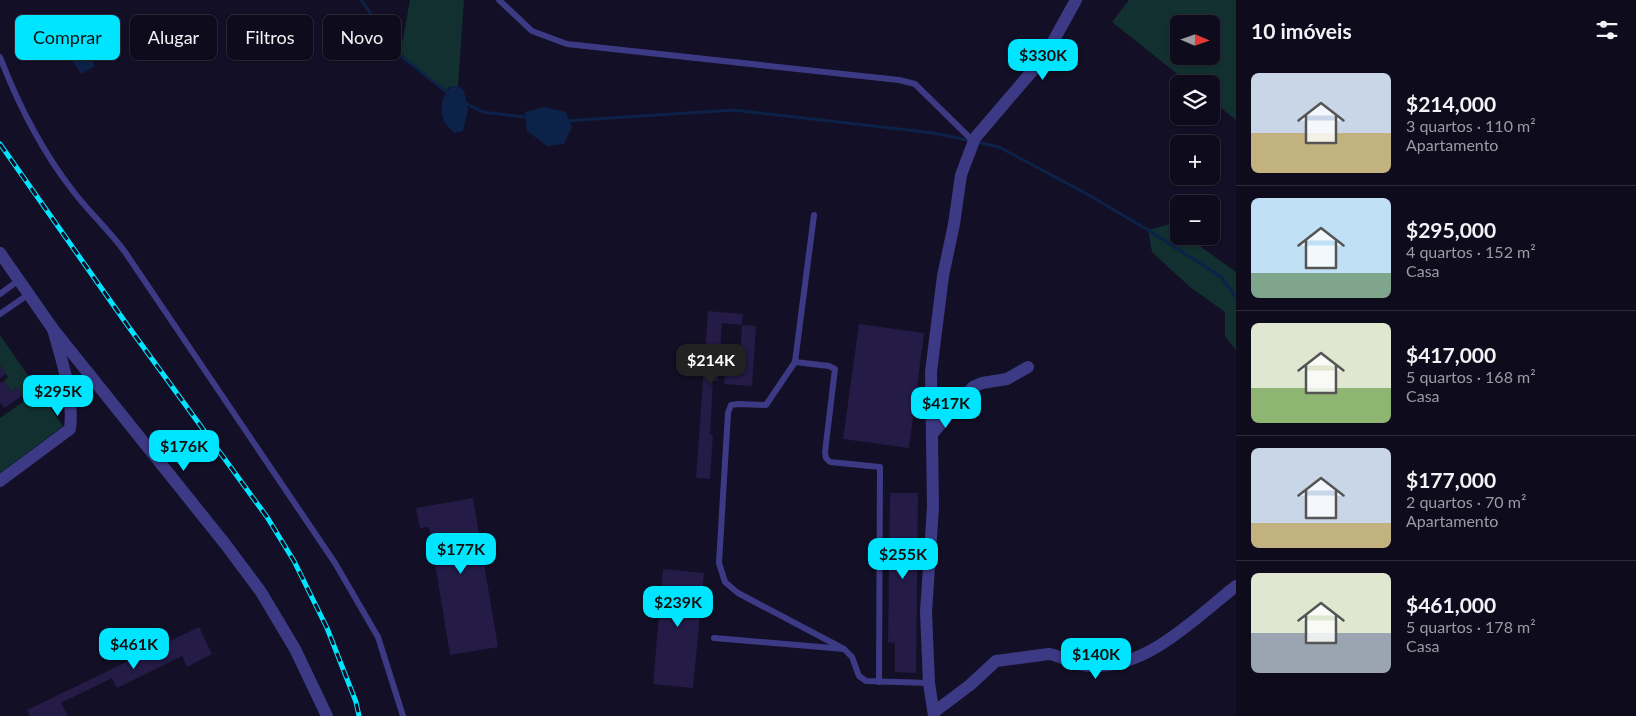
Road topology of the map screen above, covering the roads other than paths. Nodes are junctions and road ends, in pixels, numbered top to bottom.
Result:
1 (499, 0) edge
2 (1076, 0) edge
3 (0, 57) edge
4 (973, 141) junction
5 (814, 215) dead end
6 (0, 253) edge
7 (19, 280) junction
8 (0, 294) edge
9 (29, 294) junction
10 (0, 314) edge
11 (53, 329) junction
12 (796, 362) junction
13 (1028, 367) dead end
14 (932, 434) junction
15 (0, 481) edge
16 (1236, 586) edge
17 (714, 638) dead end
18 (844, 649) junction
19 (879, 682) junction
20 (929, 683) junction
21 (934, 714) edge
22 (327, 716) edge
23 (403, 716) edge

1 - 4 lane
2 - 4 street
3 - 23 lane
4 - 14 street
5 - 12 lane
6 - 7 street
7 - 8 lane
7 - 9 street
9 - 10 lane
9 - 11 street
11 - 15 street
11 - 22 street
12 - 18 lane
12 - 19 lane
13 - 14 street
14 - 20 street
16 - 21 street
17 - 18 lane
18 - 19 lane
19 - 20 lane
20 - 21 street

